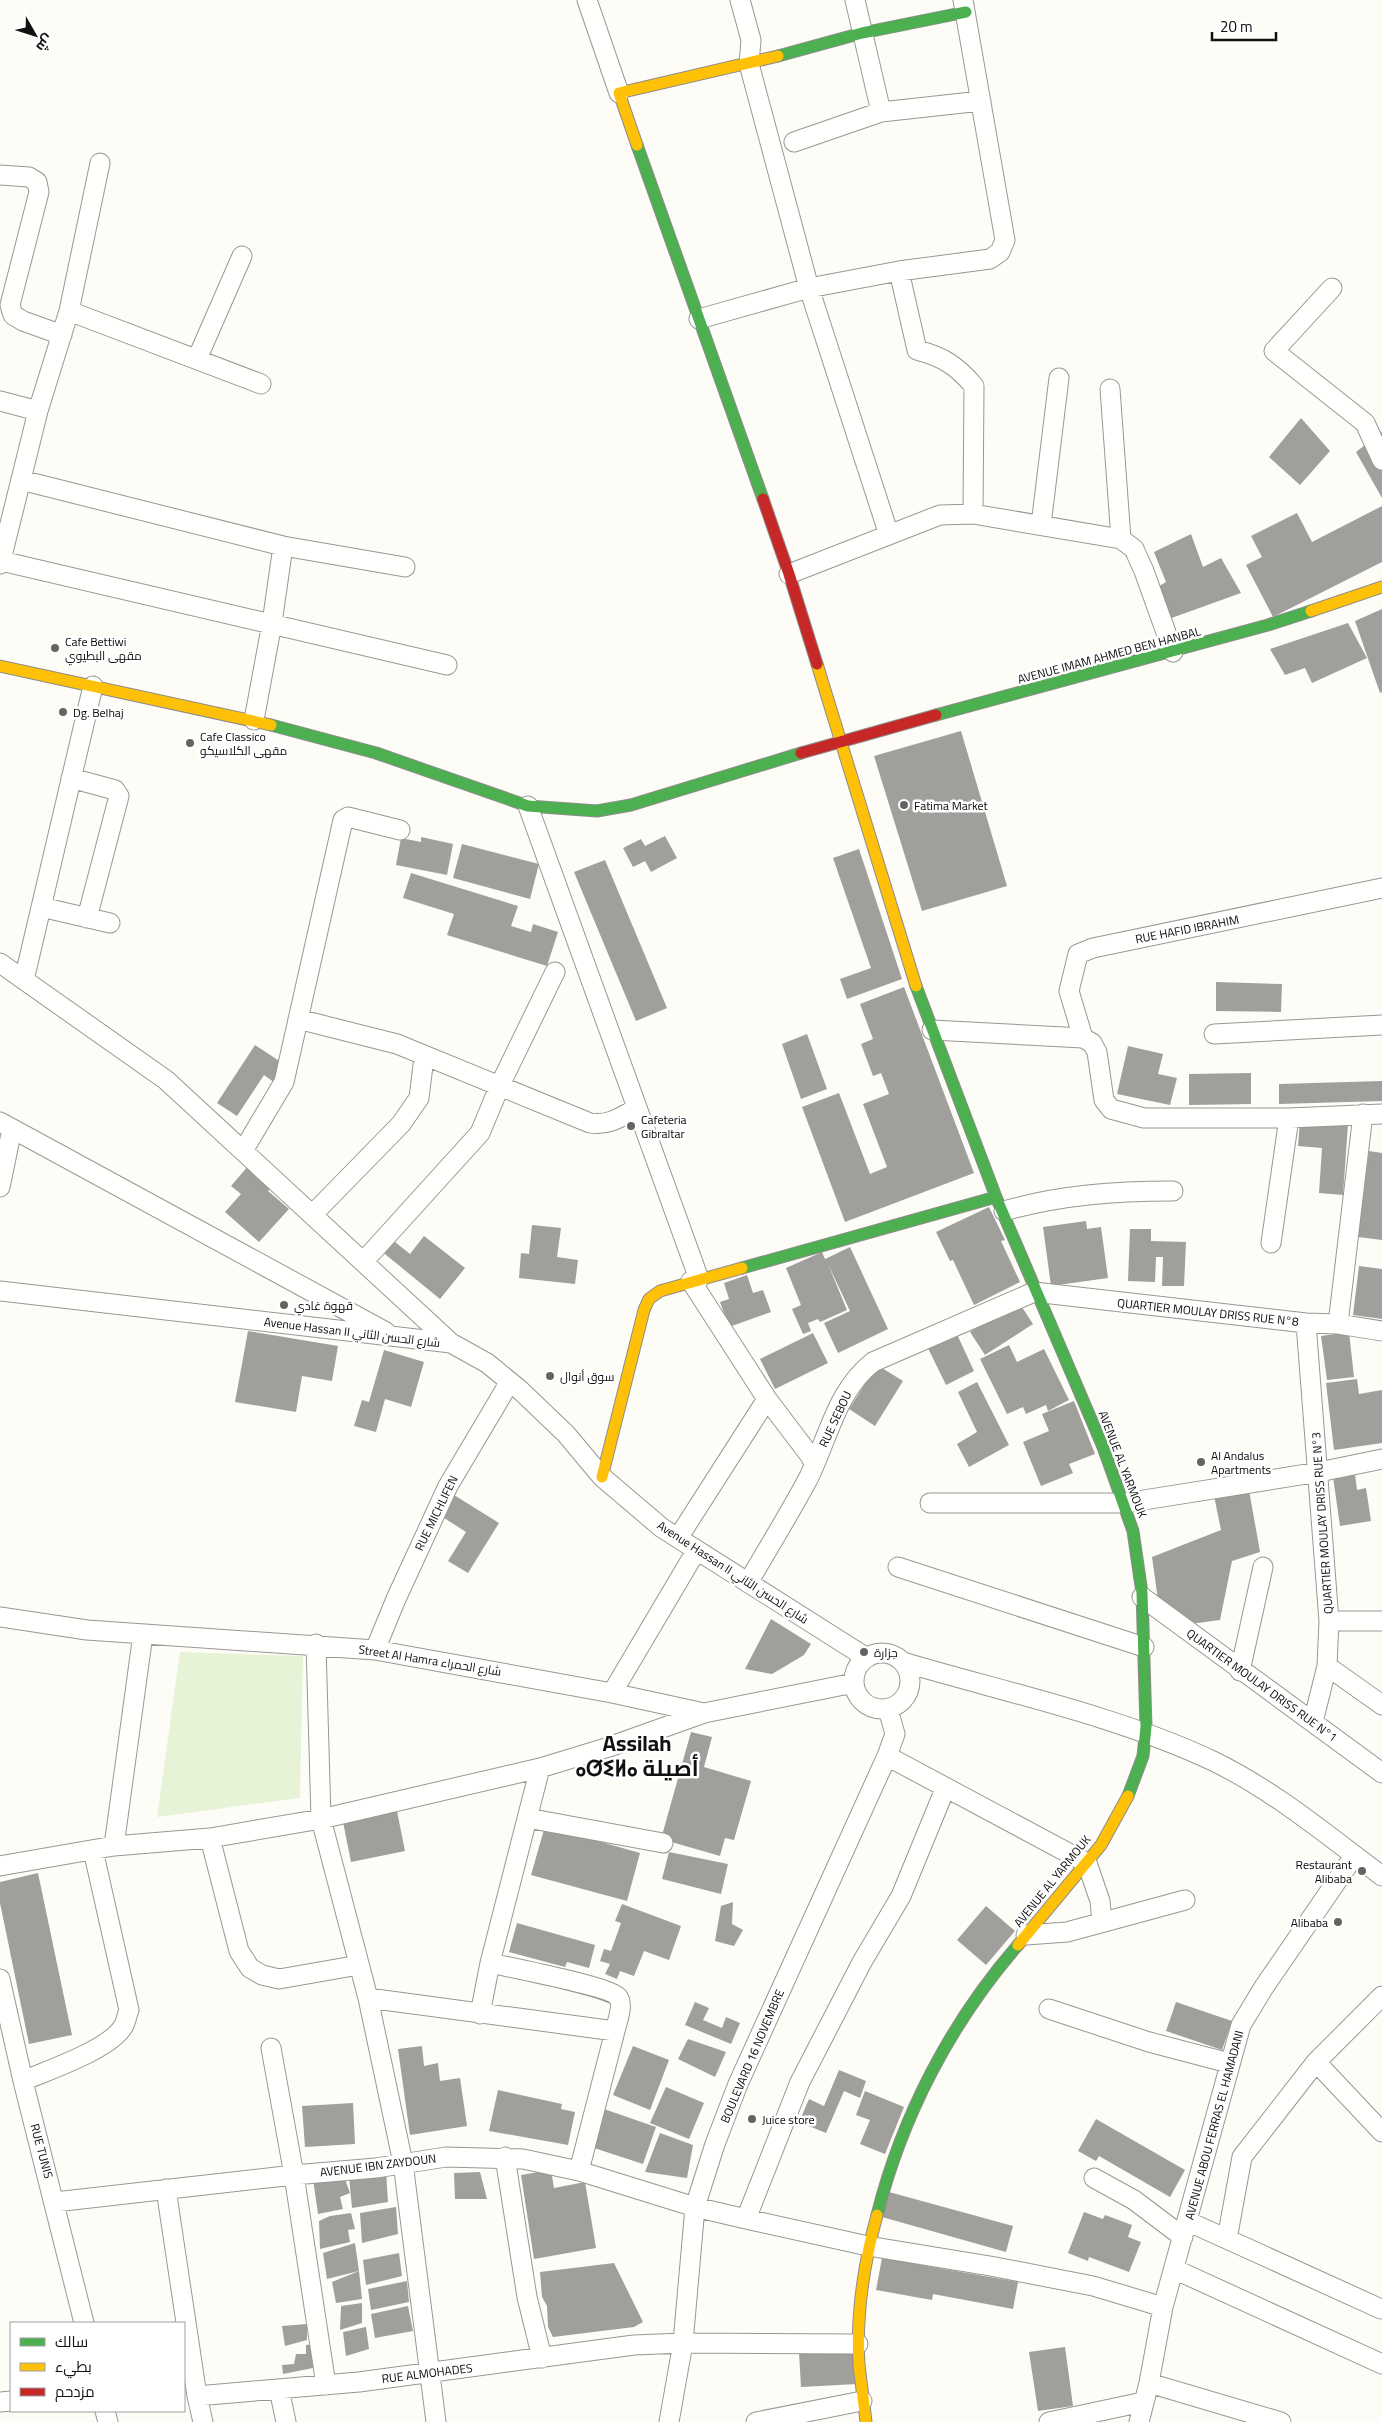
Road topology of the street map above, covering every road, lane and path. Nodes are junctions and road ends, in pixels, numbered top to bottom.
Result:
1 (587, 0) edge
2 (740, 0) edge
3 (855, 0) edge
4 (965, 6) edge
5 (862, 33) junction
6 (749, 64) junction
7 (619, 93) junction
8 (981, 101) junction
9 (881, 112) junction
10 (794, 142) dead end
11 (100, 162) dead end
12 (0, 174) edge
13 (242, 256) dead end
14 (899, 271) junction
15 (808, 288) junction
16 (1332, 288) dead end
17 (69, 311) junction
18 (699, 319) junction
19 (62, 336) junction
20 (197, 359) junction
21 (1059, 378) dead end
22 (261, 384) dead end
23 (1110, 389) dead end
24 (0, 400) edge
25 (38, 411) junction
26 (1382, 460) edge
27 (21, 480) junction
28 (973, 514) junction
29 (1041, 525) junction
30 (889, 535) junction
31 (1121, 539) junction
32 (283, 546) junction
33 (0, 563) edge
34 (405, 567) dead end
35 (789, 574) junction
36 (1382, 587) edge
37 (272, 623) junction
38 (1173, 652) junction
39 (447, 664) dead end
40 (0, 666) edge
41 (93, 686) junction
42 (254, 720) junction
43 (840, 741) junction
44 (71, 778) junction
45 (528, 806) junction
46 (400, 830) dead end
47 (1382, 888) edge
48 (40, 907) junction
49 (87, 918) junction
50 (110, 923) dead end
51 (0, 963) edge
52 (555, 972) dead end
53 (24, 980) junction
54 (298, 1019) junction
55 (1382, 1025) edge
56 (932, 1030) junction
57 (1214, 1034) dead end
58 (1083, 1038) junction
59 (424, 1057) junction
60 (500, 1085) junction
61 (637, 1108) junction
62 (1363, 1114) junction
63 (1382, 1114) edge
64 (1289, 1118) junction
65 (6, 1126) edge
66 (243, 1151) junction
67 (0, 1187) edge
68 (1173, 1191) dead end
69 (1000, 1204) junction
70 (312, 1215) junction
71 (1271, 1243) dead end
72 (363, 1262) junction
73 (695, 1280) junction
74 (0, 1291) edge
75 (1034, 1292) junction
76 (1306, 1323) junction
77 (1338, 1324) junction
78 (1382, 1331) edge
79 (394, 1336) junction
80 (451, 1343) junction
81 (509, 1383) junction
82 (767, 1399) junction
83 (1382, 1459) edge
84 (814, 1464) junction
85 (1319, 1472) junction
86 (602, 1477) junction
87 (930, 1503) dead end
88 (1125, 1503) junction
89 (678, 1538) junction
90 (696, 1551) junction
91 (898, 1567) dead end
92 (1263, 1567) dead end
93 (748, 1583) junction
94 (1142, 1597) junction
95 (0, 1617) edge
96 (1329, 1621) junction
97 (1382, 1621) edge
98 (143, 1634) junction
99 (316, 1644) junction
100 (1144, 1647) junction
101 (375, 1650) junction
102 (867, 1658) junction
103 (903, 1662) junction
104 (1327, 1666) junction
105 (1240, 1671) junction
106 (854, 1683) junction
107 (612, 1693) junction
108 (1382, 1705) edge
109 (888, 1709) junction
110 (704, 1713) junction
111 (1313, 1722) junction
112 (1145, 1735) junction
113 (886, 1756) junction
114 (540, 1768) junction
115 (1382, 1773) edge
116 (945, 1789) junction
117 (527, 1818) junction
118 (321, 1819) junction
119 (210, 1838) junction
120 (663, 1843) dead end
121 (114, 1846) junction
122 (94, 1850) junction
123 (1354, 1856) junction
124 (1087, 1863) junction
125 (0, 1866) edge
126 (1382, 1876) edge
127 (1185, 1900) dead end
128 (1102, 1922) junction
129 (1026, 1935) junction
130 (490, 1962) junction
131 (359, 1965) junction
132 (0, 1979) edge
133 (1382, 1996) edge
134 (368, 1998) junction
135 (1049, 2009) dead end
136 (480, 2014) junction
137 (615, 2031) junction
138 (271, 2048) dead end
139 (1316, 2062) junction
140 (1229, 2063) junction
141 (23, 2081) junction
142 (1382, 2132) edge
143 (505, 2157) junction
144 (403, 2163) junction
145 (579, 2171) junction
146 (294, 2175) junction
147 (1094, 2178) dead end
148 (166, 2189) junction
149 (55, 2202) junction
150 (695, 2206) junction
151 (746, 2219) junction
152 (1185, 2229) junction
153 (1227, 2239) junction
154 (868, 2246) junction
155 (1174, 2269) junction
156 (1163, 2307) junction
157 (1381, 2309) edge
158 (84, 2322) edge
159 (683, 2343) junction
160 (858, 2344) junction
161 (542, 2358) junction
162 (1382, 2364) edge
163 (430, 2373) junction
164 (1149, 2383) junction
165 (326, 2385) junction
166 (279, 2389) junction
167 (197, 2396) junction
168 (862, 2401) junction
169 (1143, 2402) junction
170 (203, 2422) edge
171 (286, 2422) edge
172 (436, 2422) edge
173 (669, 2422) edge
174 (756, 2422) edge
175 (866, 2422) edge
176 (1049, 2422) edge
177 (1138, 2422) edge
178 (1281, 2422) edge

1 - 7 street
2 - 6 street
3 - 5 street
4 - 5 street
4 - 8 street
5 - 6 street
5 - 9 street
6 - 7 street
6 - 15 street
7 - 18 street, AVENUE AL YARMOUK
8 - 9 street
8 - 14 street
9 - 10 street
11 - 17 street
12 - 19 street
13 - 20 street
14 - 15 street
14 - 28 street
15 - 18 street
15 - 30 street
16 - 26 street
17 - 19 street
17 - 20 street
18 - 35 street, AVENUE AL YARMOUK
19 - 25 street
20 - 22 street
21 - 29 street
23 - 31 street
24 - 25 street
25 - 27 street
27 - 32 street
27 - 33 street
28 - 29 street
28 - 30 street
29 - 31 street
30 - 35 street
31 - 38 street
32 - 34 street
32 - 37 street
33 - 37 street
35 - 43 street, AVENUE AL YARMOUK
36 - 38 street, AVENUE IMAM AHMED BEN HANBAL
37 - 39 street
37 - 42 street
38 - 43 street, AVENUE IMAM AHMED BEN HANBAL
40 - 41 street, AVENUE IMAM AHMED BEN HANBAL
41 - 42 street, AVENUE IMAM AHMED BEN HANBAL
41 - 44 street
42 - 45 street, AVENUE IMAM AHMED BEN HANBAL
43 - 45 street, AVENUE IMAM AHMED BEN HANBAL
43 - 56 street, AVENUE AL YARMOUK
44 - 48 street
44 - 49 street
45 - 61 street
46 - 54 street
47 - 58 street, RUE HAFID IBRAHIM
48 - 49 street
48 - 53 street
49 - 50 street
51 - 53 street
52 - 60 street
53 - 66 street
54 - 59 street
54 - 66 street
55 - 57 street
56 - 58 street
56 - 69 street, AVENUE AL YARMOUK
58 - 64 street
59 - 60 street
59 - 70 street
60 - 61 street
60 - 72 street
61 - 73 street
62 - 63 street
62 - 64 street
62 - 77 street
64 - 71 street
65 - 67 street
65 - 79 street
66 - 70 street
68 - 69 street
69 - 73 street
69 - 75 street, AVENUE AL YARMOUK
70 - 72 street
72 - 80 street
73 - 82 street
73 - 86 street
74 - 79 street, Avenue Hassan II شارع الحسن الثاني
75 - 76 street, QUARTIER MOULAY DRISS RUE N°8
75 - 84 street, RUE SEBOU
75 - 88 street, AVENUE AL YARMOUK
76 - 77 street, QUARTIER MOULAY DRISS RUE N°8
76 - 85 street, QUARTIER MOULAY DRISS RUE N°3
77 - 78 street, QUARTIER MOULAY DRISS RUE N°8
79 - 80 street, Avenue Hassan II شارع الحسن الثاني
80 - 81 street, Avenue Hassan II شارع الحسن الثاني
81 - 86 street, Avenue Hassan II شارع الحسن الثاني
81 - 101 street, RUE MICHLIFEN
82 - 84 street
82 - 89 street
83 - 85 street
84 - 93 street, RUE SEBOU
85 - 88 street
85 - 96 street, QUARTIER MOULAY DRISS RUE N°3
86 - 89 street, Avenue Hassan II شارع الحسن الثاني
87 - 88 street
88 - 94 street, AVENUE AL YARMOUK
89 - 90 street, Avenue Hassan II شارع الحسن الثاني
90 - 93 street, Avenue Hassan II شارع الحسن الثاني
90 - 107 street
91 - 100 street
92 - 105 street
93 - 102 street, Avenue Hassan II شارع الحسن الثاني
94 - 100 street, AVENUE AL YARMOUK
94 - 105 street, QUARTIER MOULAY DRISS RUE N°1
95 - 98 street, Street Al Hamra شارع الحمراء
96 - 97 street
96 - 104 street, QUARTIER MOULAY DRISS RUE N°3
98 - 99 street, Street Al Hamra شارع الحمراء
98 - 121 street
99 - 101 street, Street Al Hamra شارع الحمراء
99 - 118 street
100 - 112 street, AVENUE AL YARMOUK
101 - 107 street, Street Al Hamra شارع الحمراء
102 - 103 street
102 - 106 street
103 - 109 street
103 - 112 street
104 - 108 street
104 - 111 street, QUARTIER MOULAY DRISS RUE N°3
105 - 111 street, QUARTIER MOULAY DRISS RUE N°1
106 - 109 street
106 - 110 street, Street Al Hamra شارع الحمراء
107 - 110 street, Street Al Hamra شارع الحمراء
109 - 113 street, BOULEVARD 16 NOVEMBRE
110 - 114 street
111 - 115 street, QUARTIER MOULAY DRISS RUE N°1
112 - 123 street
112 - 124 street, AVENUE AL YARMOUK
113 - 116 street
113 - 150 street, BOULEVARD 16 NOVEMBRE
114 - 117 street
114 - 118 street
116 - 124 street
116 - 151 street
117 - 120 street
117 - 130 street
118 - 119 street
118 - 131 street
119 - 121 street
119 - 131 street
121 - 122 street
122 - 125 street
122 - 141 street
123 - 126 street
123 - 140 street, AVENUE ABOU FERRAS EL HAMADANI
124 - 128 street
124 - 129 street, AVENUE AL YARMOUK
127 - 128 street
128 - 129 street
129 - 154 street, AVENUE AL YARMOUK
130 - 136 street
130 - 137 street
131 - 134 street
132 - 141 street, RUE TUNIS
133 - 139 street
134 - 136 street
134 - 144 street
135 - 140 street
136 - 137 street
137 - 145 street
138 - 146 street
139 - 142 street
139 - 153 street
140 - 152 street, AVENUE ABOU FERRAS EL HAMADANI
141 - 149 street, RUE TUNIS
143 - 144 street, AVENUE IBN ZAYDOUN
143 - 145 street, AVENUE IBN ZAYDOUN
143 - 161 street
144 - 146 street, AVENUE IBN ZAYDOUN
144 - 163 street
145 - 150 street, AVENUE IBN ZAYDOUN
146 - 148 street, AVENUE IBN ZAYDOUN
146 - 165 street
147 - 152 street
148 - 149 street, AVENUE IBN ZAYDOUN
148 - 167 street
149 - 158 street, RUE TUNIS
150 - 151 street, AVENUE IBN ZAYDOUN
150 - 159 street, BOULEVARD 16 NOVEMBRE
151 - 154 street, AVENUE IBN ZAYDOUN
152 - 153 street
152 - 155 street, AVENUE ABOU FERRAS EL HAMADANI
153 - 157 street
154 - 156 street, AVENUE IBN ZAYDOUN
154 - 160 street, AVENUE AL YARMOUK
155 - 156 street, AVENUE ABOU FERRAS EL HAMADANI
155 - 162 street
156 - 164 street, AVENUE ABOU FERRAS EL HAMADANI
159 - 160 street, RUE ALMOHADES
159 - 161 street, RUE ALMOHADES
159 - 173 street, BOULEVARD 16 NOVEMBRE
160 - 168 street, AVENUE AL YARMOUK
161 - 163 street, RUE ALMOHADES
163 - 165 street, RUE ALMOHADES
163 - 172 street
164 - 169 street, AVENUE ABOU FERRAS EL HAMADANI
164 - 178 street
165 - 166 street, RUE ALMOHADES
166 - 167 street, RUE ALMOHADES
166 - 171 street
167 - 170 street
168 - 174 street
168 - 175 street, AVENUE AL YARMOUK
169 - 176 street
169 - 177 street, AVENUE ABOU FERRAS EL HAMADANI

